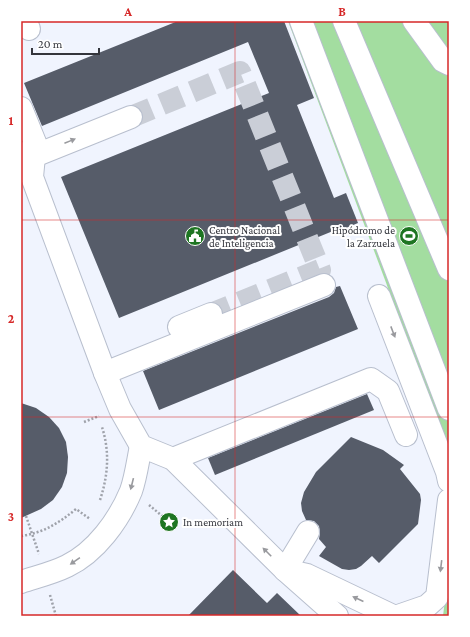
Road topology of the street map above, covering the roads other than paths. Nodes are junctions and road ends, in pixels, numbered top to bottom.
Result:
1 (301, 21) edge
2 (344, 21) edge
3 (414, 21) edge
4 (447, 65) edge
5 (21, 108) edge
6 (130, 117) tunnel mouth
7 (27, 164) edge
8 (449, 269) edge
9 (324, 285) dead end
10 (379, 296) dead end
11 (211, 314) tunnel mouth
12 (102, 366) junction
13 (449, 409) edge
14 (406, 435) dead end
15 (141, 446) junction
16 (173, 459) junction
17 (449, 481) edge
18 (449, 500) edge
19 (308, 532) dead end
20 (285, 570) junction
21 (21, 582) edge
22 (337, 616) edge
23 (393, 616) edge
24 (398, 616) edge

1 - 13 lane
2 - 8 lane
3 - 4 lane
5 - 7 lane
7 -> 6 lane
7 - 12 lane
9 - 12 lane
10 -> 17 lane
11 - 12 lane
12 - 15 lane
14 - 16 lane
15 - 16 lane
15 -> 21 lane
20 -> 16 lane
18 -> 24 lane
19 - 20 lane
20 - 22 lane
23 -> 20 lane

